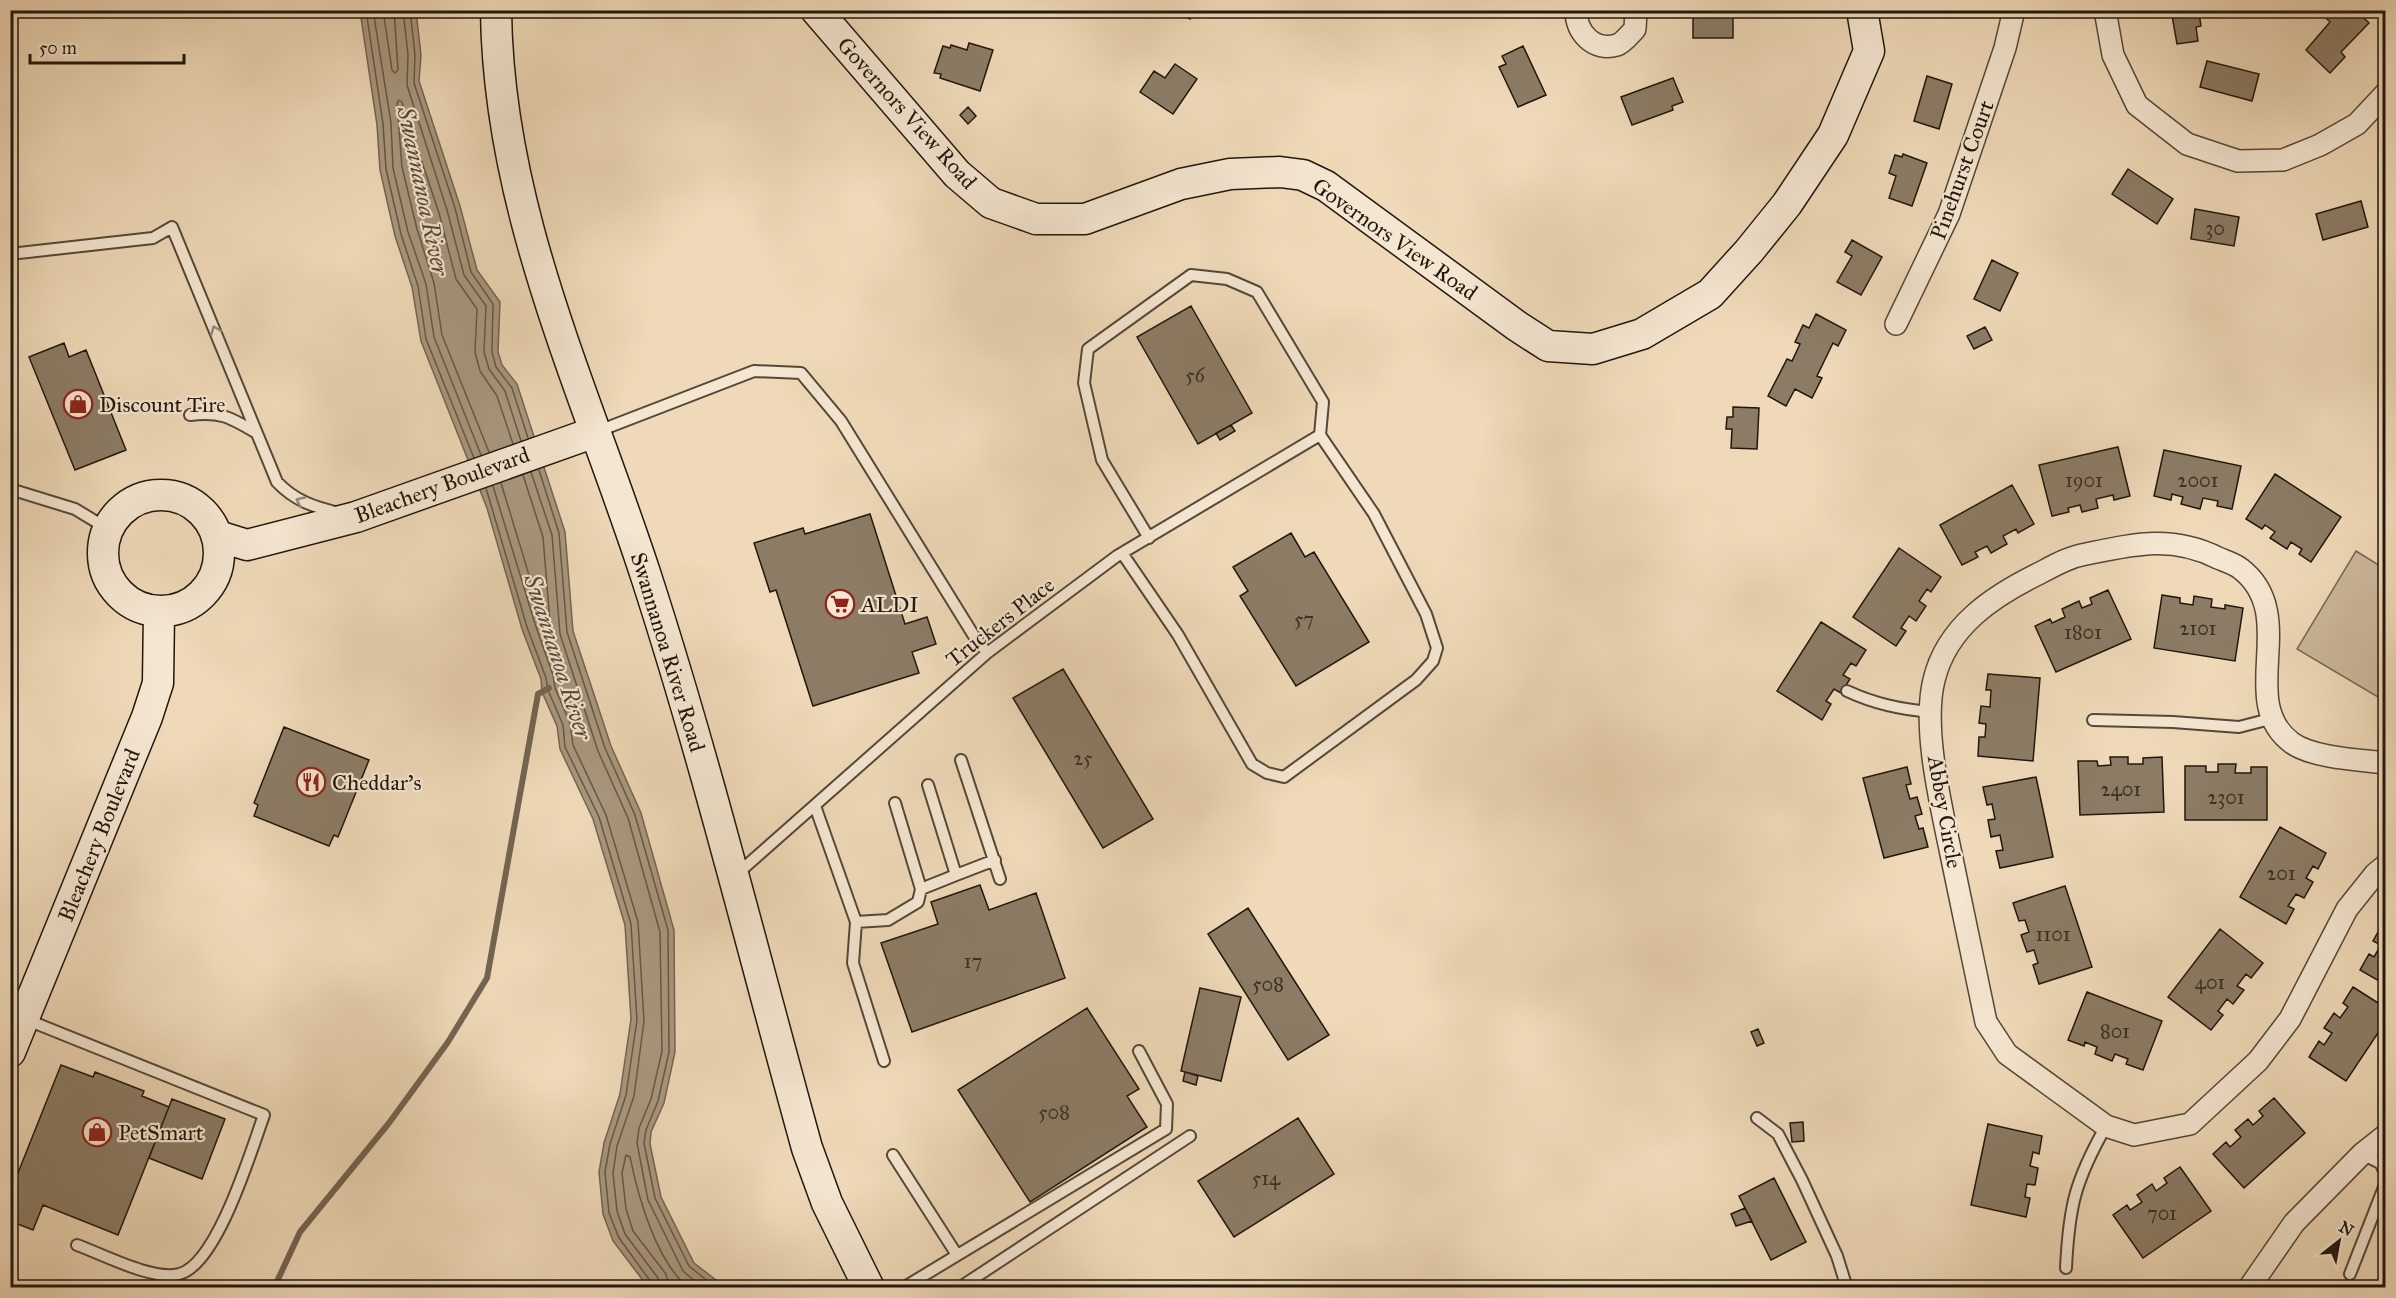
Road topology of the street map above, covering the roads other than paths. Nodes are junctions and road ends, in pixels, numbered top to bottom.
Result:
1 (496, 10) edge
2 (816, 10) edge
3 (1576, 10) edge
4 (1636, 10) edge
5 (1862, 10) edge
6 (2014, 10) edge
7 (2105, 10) edge
8 (2385, 93) edge
9 (10, 254) edge
10 (1896, 324) dead end
11 (190, 415) dead end
12 (255, 432) junction
13 (596, 432) junction
14 (1320, 435) junction
15 (10, 489) edge
16 (356, 517) junction
17 (108, 529) junction
18 (218, 536) junction
19 (1149, 538) junction
20 (1122, 553) junction
21 (159, 612) junction
22 (987, 653) junction
23 (1847, 691) dead end
24 (1930, 712) junction
25 (2270, 718) junction
26 (2093, 720) dead end
27 (961, 760) dead end
28 (2385, 763) edge
29 (928, 785) dead end
30 (895, 803) dead end
31 (815, 806) junction
32 (994, 860) junction
33 (2385, 865) edge
34 (956, 875) junction
35 (732, 879) junction
36 (1000, 879) dead end
37 (921, 889) junction
38 (856, 922) junction
39 (17, 1016) edge
40 (1139, 1051) dead end
41 (10, 1052) edge
42 (884, 1061) dead end
43 (1757, 1118) dead end
44 (2106, 1126) junction
45 (2385, 1135) edge
46 (1190, 1136) dead end
47 (2362, 1154) junction
48 (893, 1155) dead end
49 (2385, 1174) edge
50 (2385, 1182) edge
51 (77, 1245) dead end
52 (957, 1255) junction
53 (2066, 1268) dead end
54 (2350, 1274) dead end
55 (869, 1287) edge
56 (903, 1287) edge
57 (959, 1287) edge
58 (1847, 1287) edge
59 (2249, 1287) edge

1 - 13 street, Swannanoa River Road
2 - 5 street, Governors View Road
3 - 4 street
6 - 10 street, Pinehurst Court
7 - 8 street
12 -> 9 lane
11 - 12 lane
16 -> 12 lane
13 - 16 street, Bleachery Boulevard
13 - 22 lane
13 - 35 street, Swannanoa River Road
14 - 19 lane, Truckers Place
14 - 19 lane
14 - 20 lane
15 - 17 lane
16 - 18 street, Bleachery Boulevard
17 - 18 street
17 - 21 street
18 - 21 street
19 - 20 lane, Truckers Place
20 - 22 lane, Truckers Place
21 - 39 street, Bleachery Boulevard
22 - 31 lane, Truckers Place
23 - 24 lane
24 - 25 street, Abbey Circle
24 - 44 street, Abbey Circle
25 - 26 lane
25 - 28 street
27 - 32 lane
29 - 34 lane
30 - 37 lane
31 - 35 lane, Truckers Place
31 - 38 lane
32 - 34 lane
32 - 36 lane
33 - 44 street, Abbey Circle
34 - 37 lane
35 - 55 street, Swannanoa River Road
37 - 38 lane
38 - 42 lane
39 - 41 street, Bleachery Boulevard
39 - 51 lane
40 - 52 lane
43 - 58 lane
44 - 53 lane
45 - 47 street
46 - 57 lane
47 - 49 lane
47 - 59 street
48 - 52 lane
50 - 54 lane
52 - 56 lane

